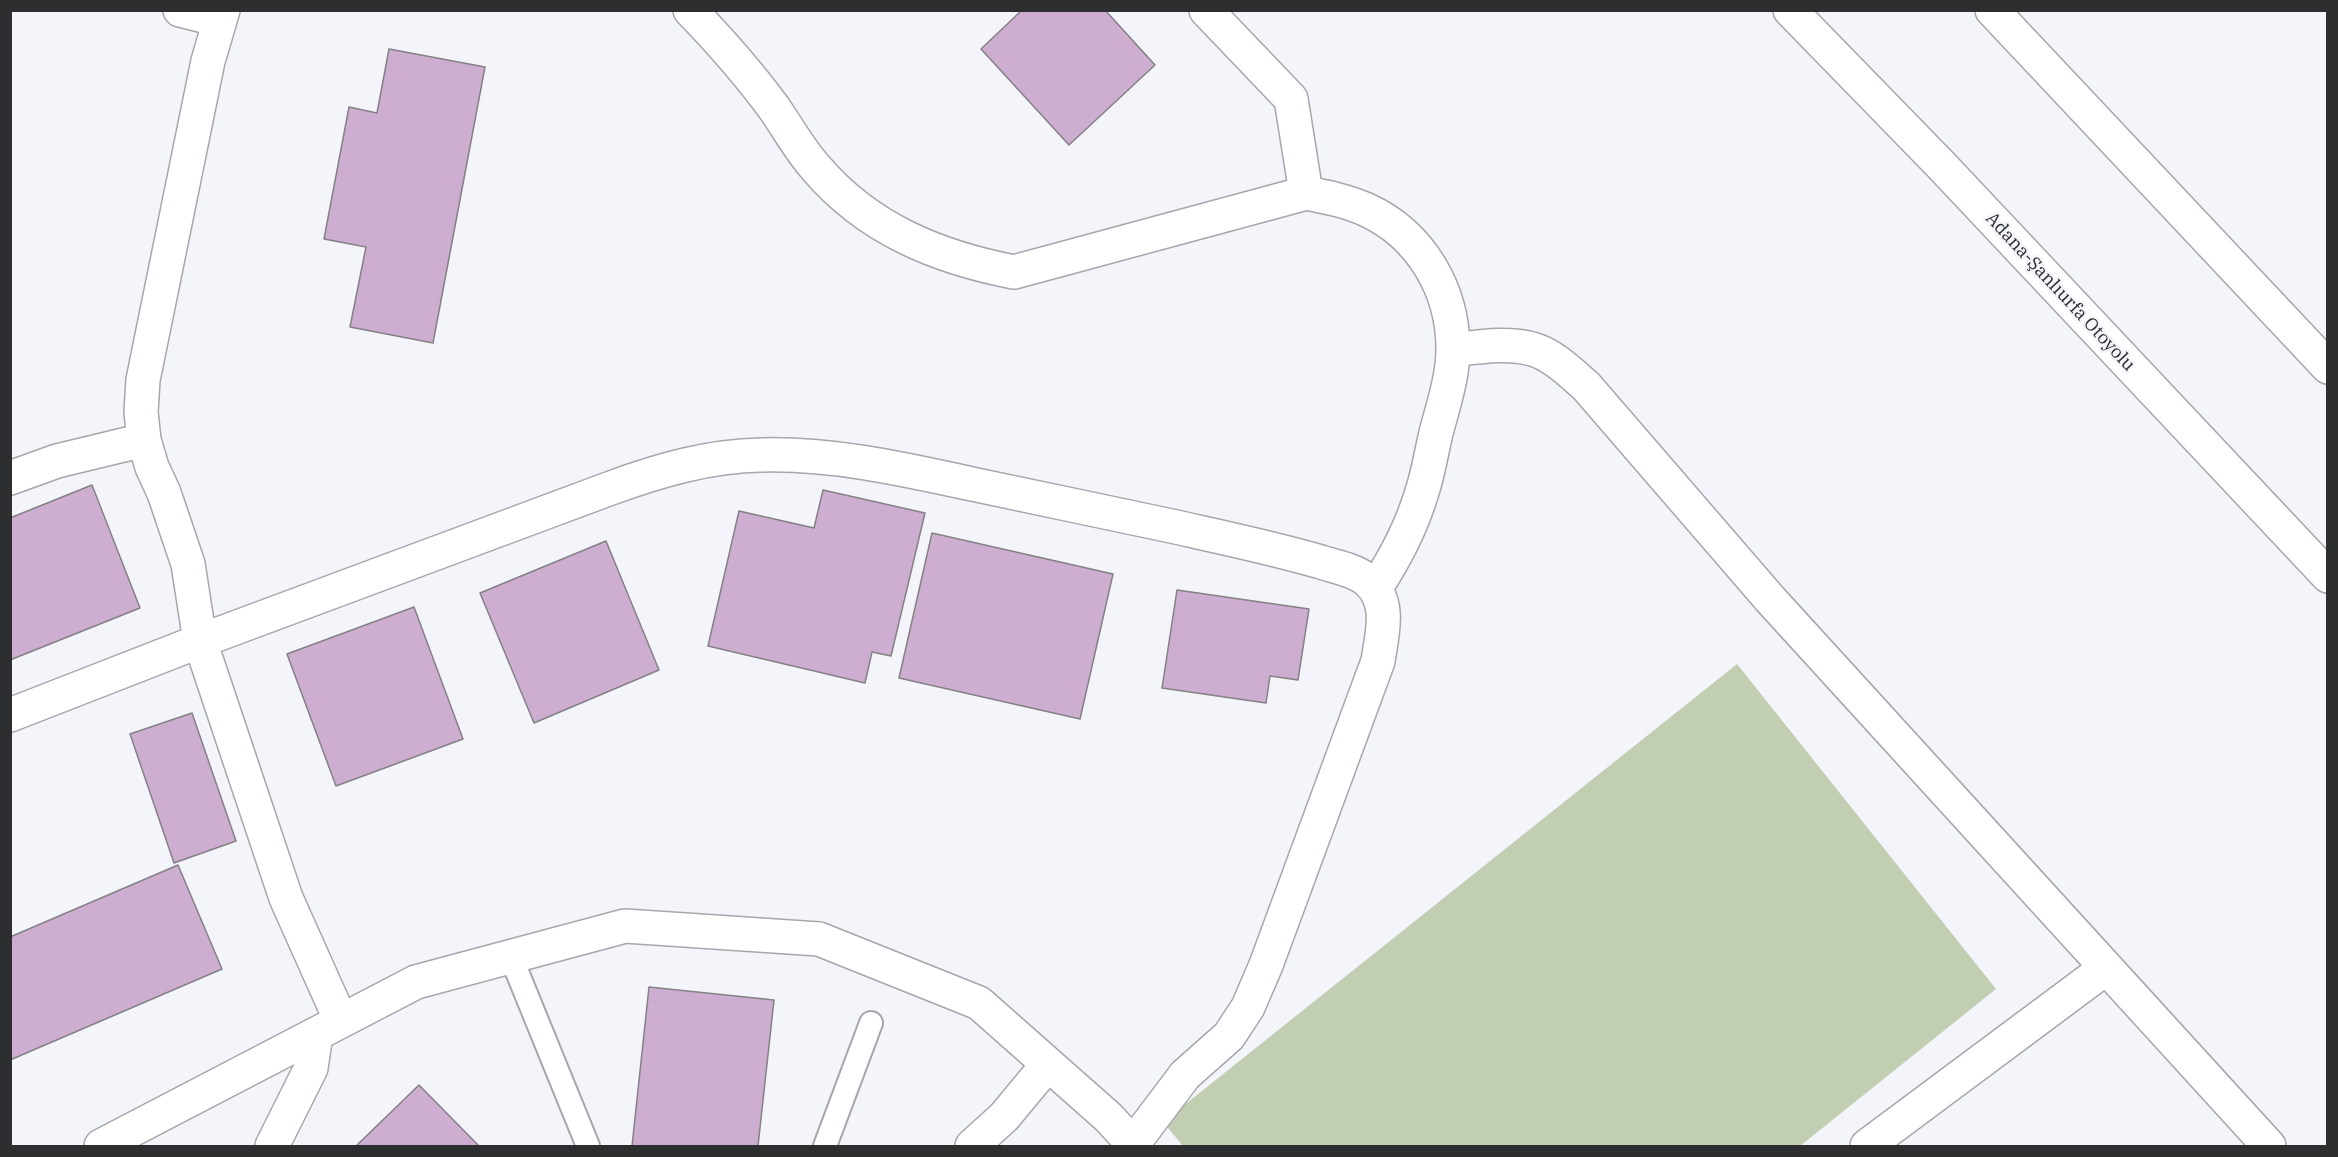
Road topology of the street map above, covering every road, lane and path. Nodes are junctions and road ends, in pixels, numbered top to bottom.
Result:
1 (180, 10) edge
2 (690, 10) edge
3 (1206, 10) edge
4 (1790, 10) edge
5 (1992, 10) edge
6 (221, 15) edge
7 (1306, 193) junction
8 (1453, 350) junction
9 (2328, 367) edge
10 (144, 440) junction
11 (10, 478) edge
12 (2328, 576) edge
13 (1375, 589) junction
14 (200, 641) junction
15 (10, 715) edge
16 (511, 957) junction
17 (2106, 968) junction
18 (871, 1023) dead end
19 (328, 1028) junction
20 (1048, 1064) junction
21 (1134, 1145) edge
22 (101, 1146) edge
23 (272, 1146) edge
24 (588, 1146) edge
25 (825, 1146) edge
26 (972, 1146) edge
27 (1867, 1146) edge
28 (2269, 1146) edge

1 - 6 main road
2 - 7 main road
3 - 7 main road
4 - 12 main road, Adana-Şanlıurfa Otoyolu
5 - 9 main road
6 - 10 main road
7 - 8 main road
8 - 13 main road
8 - 17 main road
10 - 11 main road
10 - 14 main road
13 - 14 main road
13 - 21 main road
14 - 15 main road
14 - 19 main road
16 - 19 main road
16 - 20 main road
16 - 24 lane
17 - 27 main road
17 - 28 main road
18 - 25 lane
19 - 22 main road
19 - 23 main road
20 - 21 main road
20 - 26 main road

